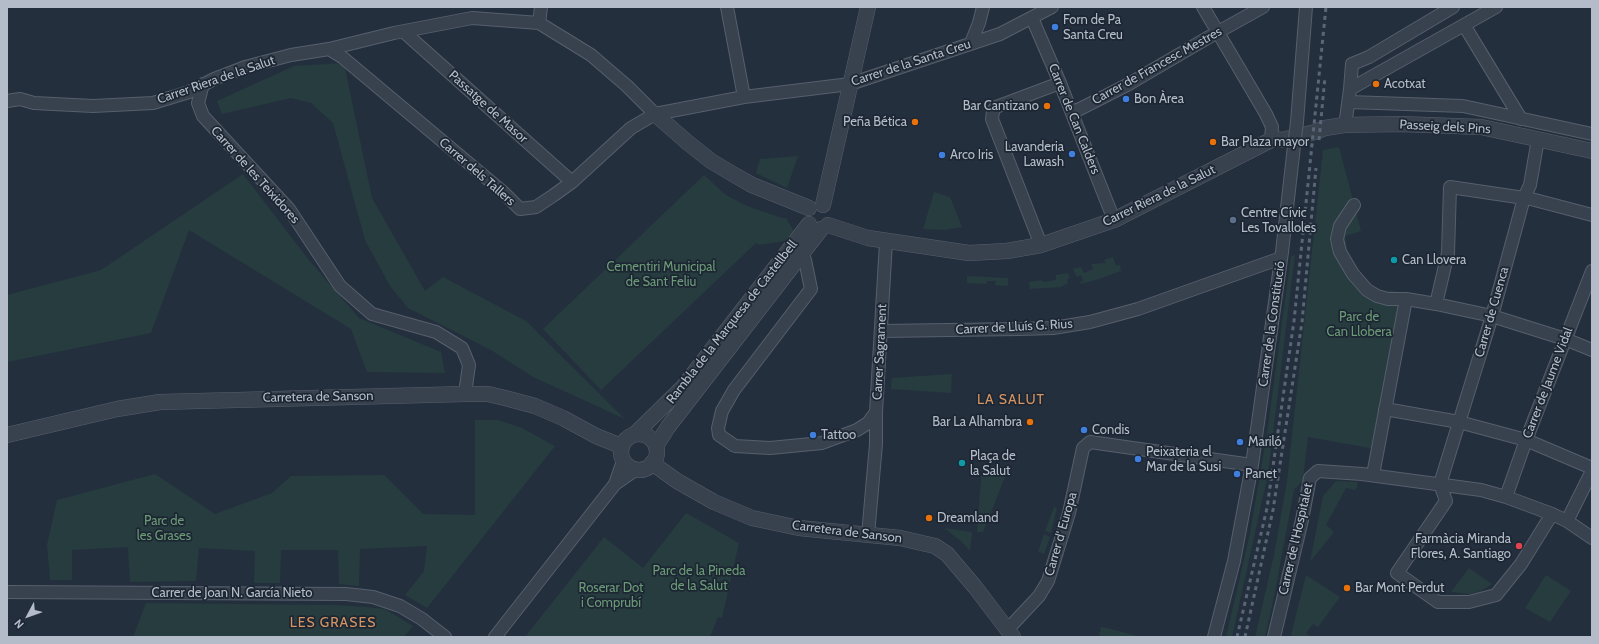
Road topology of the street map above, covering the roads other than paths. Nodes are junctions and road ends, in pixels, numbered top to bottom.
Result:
1 (541, 7) edge
2 (727, 7) edge
3 (868, 7) edge
4 (983, 7) edge
5 (1052, 7) edge
6 (1203, 7) edge
7 (1263, 7) edge
8 (1306, 7) edge
9 (1453, 7) edge
10 (1496, 7) edge
11 (1032, 18) junction
12 (539, 23) junction
13 (979, 23) junction
14 (1464, 25) junction
15 (404, 32) junction
16 (1218, 33) junction
17 (1000, 34) junction
18 (971, 43) junction
19 (329, 49) junction
20 (1060, 83) junction
21 (203, 84) junction
22 (850, 84) junction
23 (1350, 89) junction
24 (744, 97) junction
25 (7, 101) edge
26 (1348, 102) junction
27 (662, 113) junction
28 (1072, 113) junction
29 (1521, 119) junction
30 (1344, 125) junction
31 (1592, 134) edge
32 (1538, 139) junction
33 (1272, 140) junction
34 (1592, 151) edge
35 (572, 182) junction
36 (1524, 198) junction
37 (1354, 204) dead end
38 (816, 206) junction
39 (1592, 215) edge
40 (1114, 220) junction
41 (819, 226) junction
42 (886, 242) junction
43 (1041, 245) junction
44 (802, 254) junction
45 (1281, 258) junction
46 (1592, 271) edge
47 (1406, 299) junction
48 (1436, 304) junction
49 (1492, 316) junction
50 (880, 331) junction
51 (1565, 339) junction
52 (1592, 350) edge
53 (465, 394) junction
54 (1386, 409) junction
55 (876, 412) junction
56 (1459, 422) junction
57 (635, 434) junction
58 (7, 435) edge
59 (720, 435) joint
60 (1526, 440) junction
61 (621, 446) junction
62 (656, 446) junction
63 (652, 463) junction
64 (1252, 465) junction
65 (629, 466) junction
66 (1592, 468) edge
67 (1592, 471) edge
68 (1373, 475) junction
69 (1440, 484) junction
70 (1506, 497) junction
71 (1552, 514) junction
72 (1567, 521) junction
73 (868, 535) junction
74 (1592, 538) edge
75 (7, 592) edge
76 (1010, 633) edge
77 (445, 637) edge
78 (495, 637) edge
79 (1214, 637) edge
80 (1274, 637) edge

1 - 12 street
2 - 24 street
3 - 22 street
4 - 13 street
5 - 11 street, Carrer de la Santa Creu
6 - 16 street
7 - 16 street, Carrer de Francesc Mestres
8 - 45 street, Carrer de la Constitució, bridge
9 - 23 street
10 - 14 street
11 - 17 street, Carrer de la Santa Creu
11 - 20 street, Carrer de Can Calders
12 - 15 street, Carrer Riera de la Salut
12 - 27 street, Carrer Riera de la Salut
13 - 17 street
13 - 18 street
14 - 23 street
14 - 29 street
15 - 19 street, Carrer Riera de la Salut
15 - 35 street, Passatge de Masor
16 - 28 street, Carrer de Francesc Mestres
16 - 33 street
17 - 18 street, Carrer de la Santa Creu
18 - 22 street, Carrer de la Santa Creu
19 - 21 street, Carrer Riera de la Salut
19 - 35 street, Carrer dels Tallers
20 - 28 street, Carrer de Can Calders
20 - 43 street
21 - 25 street, Carrer Riera de la Salut
21 - 53 street, Carrer de les Teixidores
22 - 24 street, Carrer de la Santa Creu
22 - 38 street
23 - 26 street
24 - 27 street, Carrer de la Santa Creu
26 - 29 street, Passeig dels Pins
26 - 30 street
27 - 35 street, Carrer dels Tallers
27 - 38 street
28 - 40 street, Carrer de Can Calders
29 - 31 street, Passeig dels Pins
30 - 32 street, Passeig dels Pins
30 - 33 street, Carrer Riera de la Salut
32 - 34 street, Passeig dels Pins
32 - 36 street, Carrer de Cuenca
33 - 40 street, Carrer Riera de la Salut
36 - 39 street
36 - 48 street
36 - 49 street, Carrer de Cuenca
37 - 47 street
38 - 41 street
38 - 41 street
40 - 43 street, Carrer Riera de la Salut
41 - 42 street, Carrer Riera de la Salut
41 - 44 street, Rambla de la Marquesa de Castellbell
41 - 57 street, Rambla de la Marquesa de Castellbell
42 - 43 street, Carrer Riera de la Salut
42 - 50 street, Carrer Sagrament
44 - 59 street, Rambla de la Marquesa de Castellbell
44 - 62 street, Rambla de la Marquesa de Castellbell
45 - 50 street, Carrer de Lluís G. Rius
45 - 64 street, Carrer de la Constitució
46 - 51 street, Carrer de Jaume Vidal
47 - 48 street
47 - 54 street
48 - 49 street
49 - 51 street
49 - 56 street, Carrer de Cuenca
50 - 55 street, Carrer Sagrament
51 - 52 street
51 - 60 street, Carrer de Jaume Vidal
53 - 58 street, Carretera de Sanson
53 - 61 street, Carretera de Sanson
54 - 56 street
54 - 68 street
55 - 59 street, Carrer Sagrament
55 - 73 street
56 - 60 street
56 - 69 street, Carrer de Cuenca
57 - 61 street
57 - 62 street
60 - 66 street
60 - 70 street, Carrer de Jaume Vidal
61 - 65 street
62 - 63 street
63 - 65 street
63 - 73 street, Carretera de Sanson
64 - 76 street, Carrer d' Europa
64 - 79 street, Carrer de la Constitució
65 - 78 street
67 - 72 street
68 - 69 street, Carrer de l'Hospitalet
68 - 80 street, Carrer de l'Hospitalet
69 - 70 street, Carrer de l'Hospitalet
69 - 71 street
70 - 71 street, Carrer de l'Hospitalet
71 - 72 street, Carrer de l'Hospitalet
72 - 74 street, Carrer de l'Hospitalet
73 - 76 street, Carretera de Sanson
75 - 77 street, Carrer de Joan N. García Nieto

